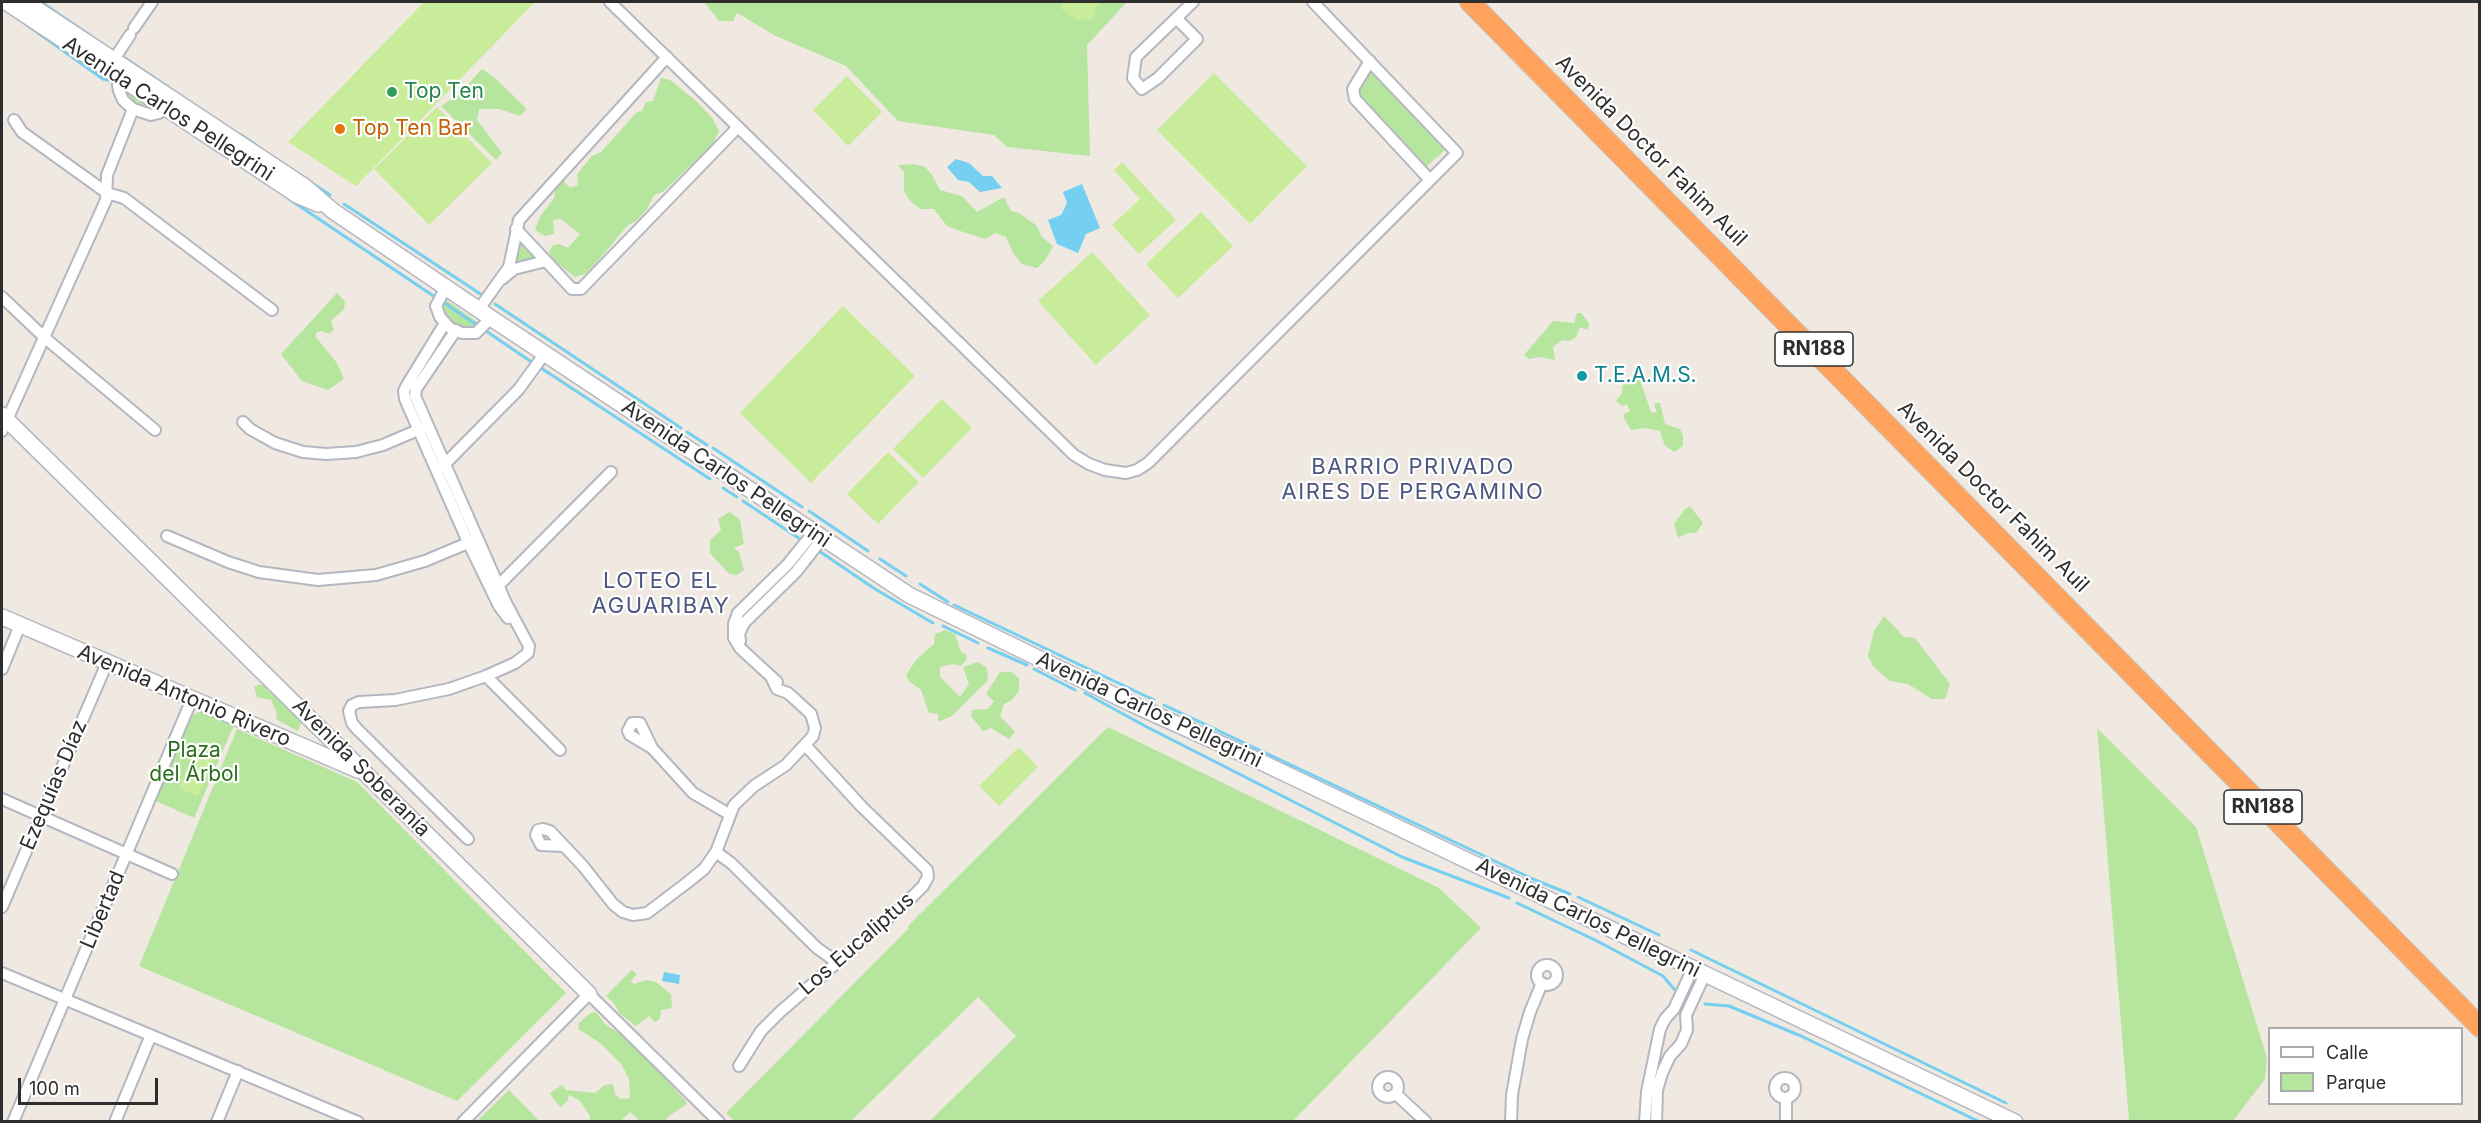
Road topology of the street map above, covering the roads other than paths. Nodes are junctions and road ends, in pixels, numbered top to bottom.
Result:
1 (6, 2) edge
2 (26, 2) edge
3 (152, 2) edge
4 (610, 2) edge
5 (1192, 2) edge
6 (1313, 2) edge
7 (1470, 2) edge
8 (1176, 18) junction
9 (667, 57) junction
10 (1370, 61) junction
11 (114, 69) junction
12 (169, 102) junction
13 (132, 109) junction
14 (14, 120) dead end
15 (738, 127) junction
16 (1430, 180) junction
17 (107, 193) junction
18 (516, 229) junction
19 (546, 261) junction
20 (502, 279) junction
21 (446, 287) junction
22 (2, 297) edge
23 (272, 310) dead end
24 (485, 313) junction
25 (445, 323) junction
26 (456, 330) junction
27 (45, 338) junction
28 (545, 353) junction
29 (3, 422) edge
30 (243, 422) dead end
31 (423, 428) junction
32 (155, 430) dead end
33 (442, 467) junction
34 (611, 472) dead end
35 (167, 536) dead end
36 (818, 536) junction
37 (473, 540) junction
38 (498, 585) junction
39 (2, 617) edge
40 (20, 625) junction
41 (525, 639) junction
42 (107, 663) junction
43 (2, 669) edge
44 (486, 676) junction
45 (192, 699) junction
46 (806, 746) junction
47 (652, 748) dead end
48 (560, 750) dead end
49 (367, 773) junction
50 (2, 799) edge
51 (729, 814) junction
52 (41, 816) junction
53 (468, 839) dead end
54 (563, 846) dead end
55 (716, 852) junction
56 (126, 853) junction
57 (172, 874) dead end
58 (2, 907) edge
59 (838, 963) junction
60 (1699, 971) junction
61 (2, 973) edge
62 (1542, 983) dead end
63 (589, 994) junction
64 (65, 999) junction
65 (1674, 1009) junction
66 (1686, 1015) junction
67 (2480, 1027) edge
68 (151, 1035) junction
69 (1655, 1050) junction
70 (1670, 1056) junction
71 (739, 1066) dead end
72 (238, 1071) junction
73 (1396, 1094) dead end
74 (1786, 1098) dead end
75 (13, 1122) edge
76 (115, 1122) edge
77 (217, 1122) edge
78 (358, 1122) edge
79 (463, 1122) edge
80 (720, 1122) edge
81 (1426, 1122) edge
82 (1511, 1122) edge
83 (1645, 1122) edge
84 (1656, 1122) edge
85 (1786, 1122) edge
86 (2015, 1122) edge

1 - 11 main road, Avenida Carlos Pellegrini
2 - 11 main road, Avenida Carlos Pellegrini
3 - 11 street
4 - 9 street
5 - 8 street
6 - 10 street
7 - 67 highway, Avenida Doctor Fahim Auil / RN188
8 - 8 street
9 - 15 street
9 - 18 street
10 - 16 street
10 - 16 street
11 - 12 main road, Avenida Carlos Pellegrini
11 - 13 street
12 - 13 street
12 - 21 main road, Avenida Carlos Pellegrini
13 - 17 street
14 - 17 street
15 - 16 street
15 - 19 street
17 - 23 street
17 - 27 street
18 - 19 street
18 - 20 street
19 - 20 street
20 - 24 street
21 - 24 main road, Avenida Carlos Pellegrini
21 - 25 street
22 - 27 street
24 - 26 street
24 - 28 main road, Avenida Carlos Pellegrini
25 - 26 street
25 - 31 street
26 - 31 street
27 - 29 street
27 - 32 street
28 - 33 street
28 - 36 main road, Avenida Carlos Pellegrini
29 - 49 main road, Avenida Soberanía
30 - 31 street
31 - 33 street
33 - 37 street
34 - 38 street
35 - 37 street
36 - 46 street
36 - 60 main road, Avenida Carlos Pellegrini
37 - 38 street
37 - 41 street
38 - 41 street
39 - 40 main road, Avenida Antonio Rivero
40 - 42 main road, Avenida Antonio Rivero
40 - 43 street
41 - 44 street
42 - 45 main road, Avenida Antonio Rivero
42 - 52 street, Ezequías Díaz
44 - 48 street
44 - 53 street
45 - 49 main road, Avenida Antonio Rivero
45 - 56 street, Libertad
46 - 51 street
46 - 59 street, Los Eucaliptus
47 - 51 street
49 - 63 main road, Avenida Soberanía
50 - 52 street
51 - 55 street
52 - 56 street
52 - 58 street, Ezequías Díaz
54 - 55 street
55 - 59 street
56 - 57 street
56 - 64 street, Libertad
59 - 71 street, Los Eucaliptus
60 - 65 street
60 - 66 street
60 - 86 main road, Avenida Carlos Pellegrini
61 - 64 street
62 - 82 street
63 - 79 street
63 - 80 street, Avenida Soberanía
64 - 68 street
64 - 75 street, Libertad
65 - 66 street
65 - 69 street
66 - 70 street
68 - 72 street
68 - 76 street
69 - 70 street
69 - 83 street
70 - 84 street
72 - 77 street
72 - 78 street
73 - 81 street
74 - 85 street

